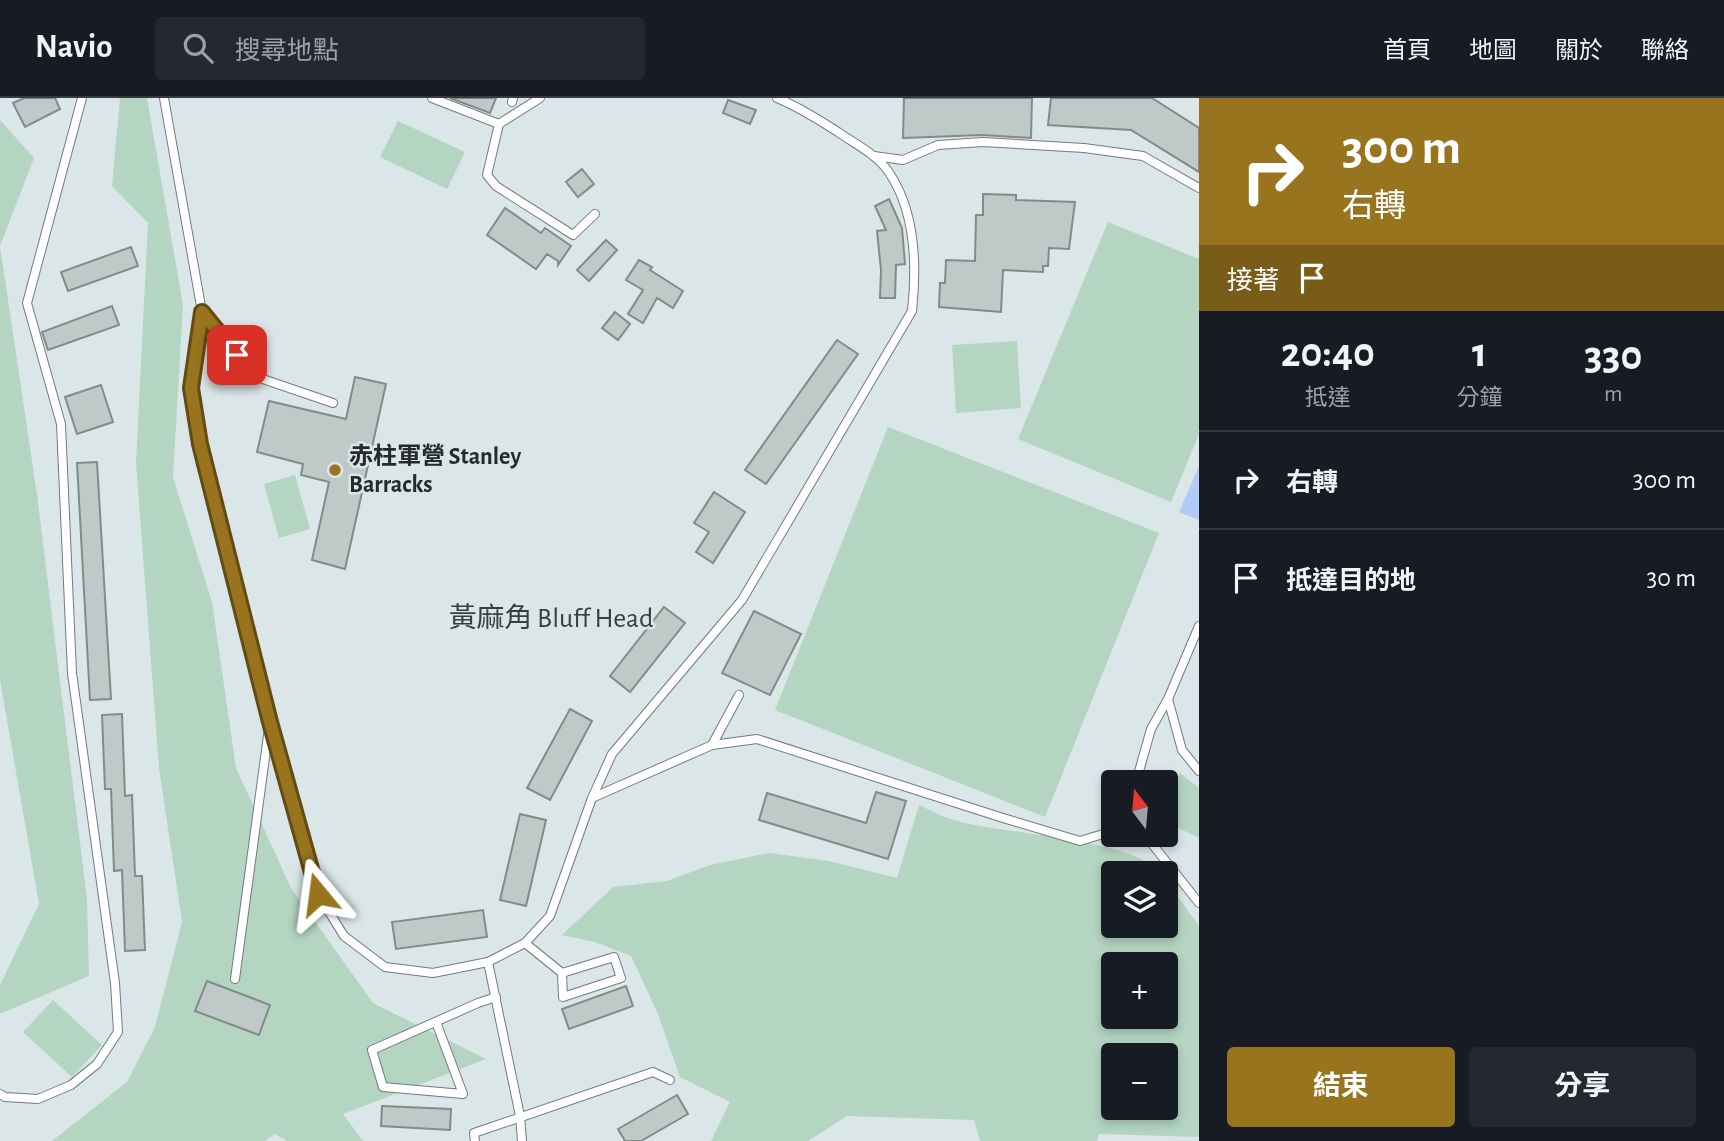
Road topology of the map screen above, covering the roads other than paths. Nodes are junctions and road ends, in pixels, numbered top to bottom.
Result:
1 (82, 98) edge
2 (164, 98) edge
3 (432, 98) edge
4 (540, 98) edge
5 (777, 98) edge
6 (527, 101) edge
7 (801, 103) edge
8 (499, 124) junction
9 (873, 156) junction
10 (1199, 188) edge
11 (595, 214) dead end
12 (202, 312) junction
13 (333, 403) dead end
14 (1199, 626) edge
15 (738, 695) dead end
16 (1168, 699) junction
17 (270, 722) junction
18 (712, 745) junction
19 (1139, 770) edge
20 (1199, 771) edge
21 (592, 798) junction
22 (1101, 835) edge
23 (1155, 847) edge
24 (1199, 903) edge
25 (525, 943) junction
26 (488, 962) junction
27 (562, 973) junction
28 (235, 979) dead end
29 (496, 997) junction
30 (436, 1022) junction
31 (670, 1080) dead end
32 (0, 1094) edge
33 (520, 1116) junction
34 (474, 1141) edge
35 (522, 1141) edge

1 - 32 lane
2 - 12 lane
3 - 8 lane
4 - 6 lane
5 - 7 lane
6 - 8 lane
7 - 9 lane
8 - 11 lane
9 - 10 lane
9 - 21 lane
12 - 13 lane
12 - 17 lane
14 - 16 lane
15 - 18 lane
16 - 19 lane
16 - 20 lane
17 - 26 lane
17 - 28 lane
18 - 21 lane
18 - 22 lane
21 - 25 lane
23 - 24 lane
25 - 26 lane
25 - 27 lane
26 - 29 lane
27 - 27 lane
29 - 30 lane
29 - 33 lane
30 - 30 lane
31 - 33 lane
33 - 34 lane
33 - 35 lane

